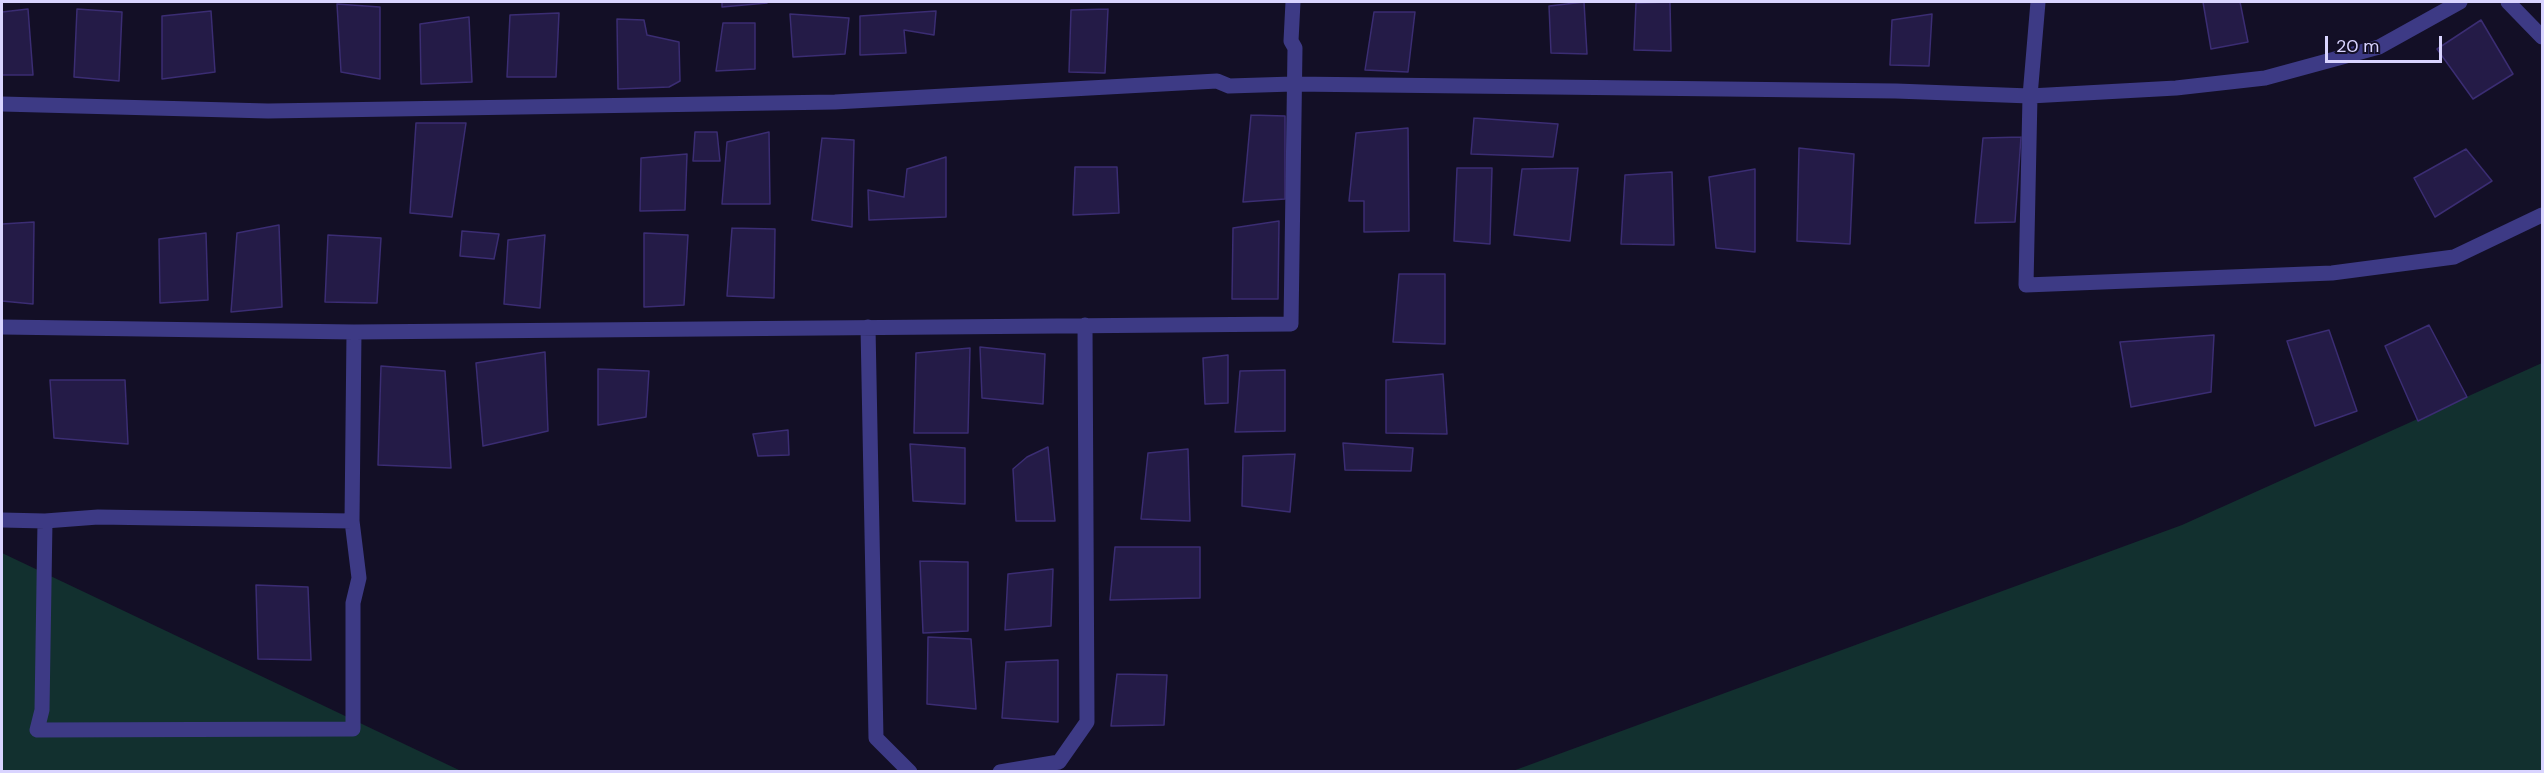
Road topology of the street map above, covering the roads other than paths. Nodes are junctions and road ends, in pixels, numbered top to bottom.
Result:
1 (1293, 2) edge
2 (2038, 2) edge
3 (2460, 2) edge
4 (2508, 2) edge
5 (2542, 37) edge
6 (1293, 84) junction
7 (2030, 96) junction
8 (2, 104) edge
9 (2542, 215) edge
10 (1085, 325) junction
11 (2, 327) edge
12 (868, 327) junction
13 (354, 332) junction
14 (2, 520) edge
15 (45, 521) junction
16 (352, 521) junction
17 (910, 771) edge
18 (1000, 771) edge

1 - 6 street
2 - 7 street
3 - 7 street
4 - 5 street
6 - 7 street
6 - 8 street
6 - 10 street
7 - 9 street
10 - 12 street
10 - 18 street
11 - 13 street
12 - 13 street
12 - 17 street
13 - 16 street
14 - 15 street
15 - 16 street
15 - 16 street

